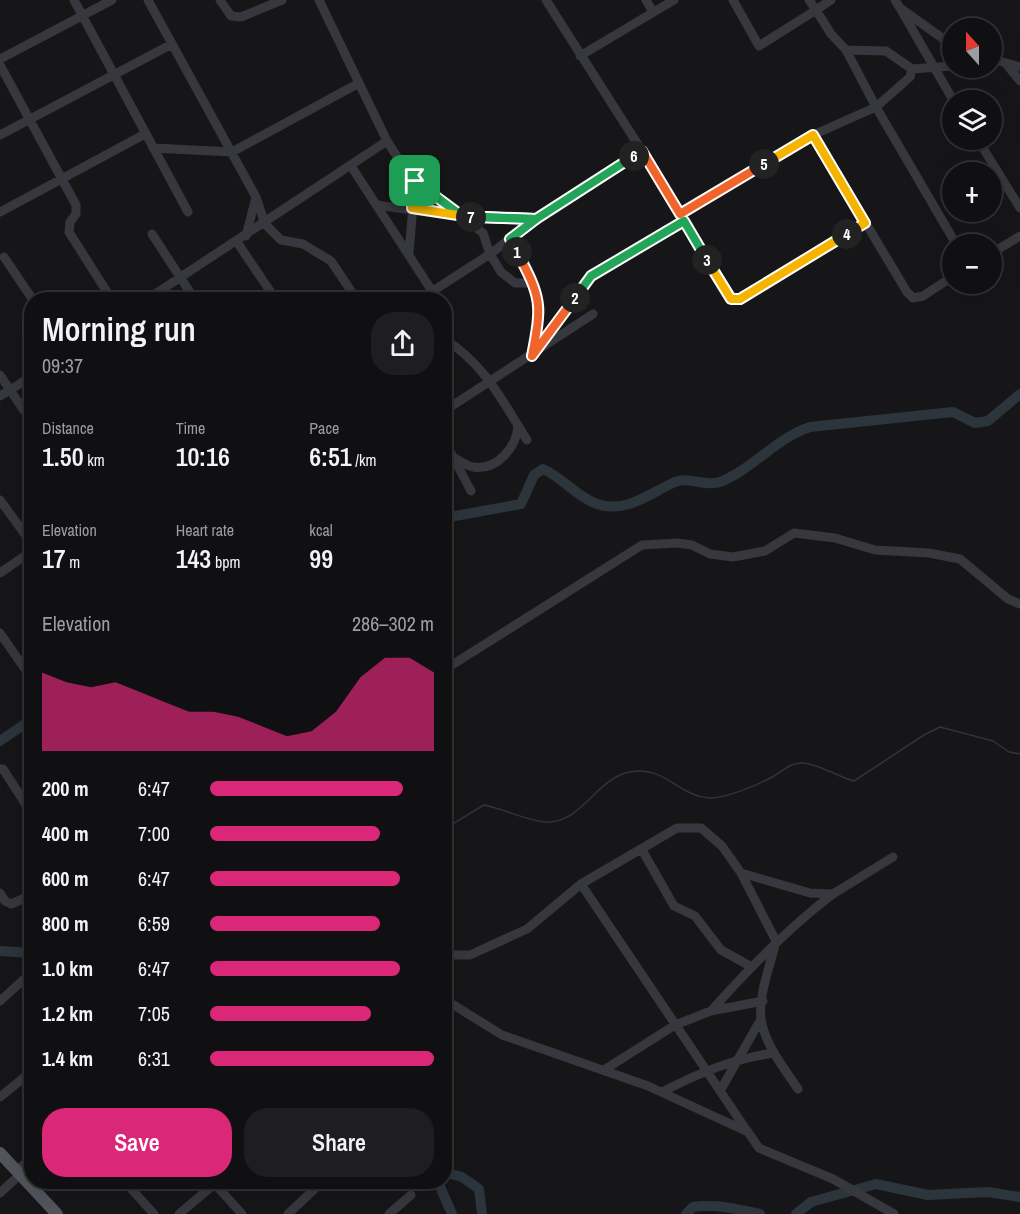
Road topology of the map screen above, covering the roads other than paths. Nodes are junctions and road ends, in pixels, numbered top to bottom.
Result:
1 (74, 0) edge
2 (112, 0) edge
3 (148, 0) edge
4 (220, 0) edge
5 (282, 0) edge
6 (319, 0) edge
7 (546, 0) edge
8 (646, 0) edge
9 (674, 0) edge
10 (733, 0) edge
11 (809, 0) edge
12 (831, 0) edge
13 (897, 4) edge
14 (816, 10) junction
15 (653, 12) junction
16 (83, 15) junction
17 (942, 38) edge
18 (172, 44) junction
19 (846, 50) junction
20 (580, 56) junction
21 (0, 59) edge
22 (1002, 63) edge
23 (0, 65) edge
24 (1007, 65) junction
25 (942, 67) edge
26 (1020, 67) edge
27 (933, 68) junction
28 (912, 69) junction
29 (114, 75) junction
30 (1020, 81) edge
31 (359, 83) junction
32 (947, 90) edge
33 (876, 107) junction
34 (30, 118) junction
35 (145, 134) junction
36 (0, 135) edge
37 (813, 135) junction
38 (387, 141) junction
39 (153, 148) junction
40 (984, 150) edge
41 (642, 151) junction
42 (232, 152) junction
43 (351, 166) junction
44 (62, 179) junction
45 (415, 181) junction
46 (256, 197) junction
47 (377, 205) junction
48 (412, 208) junction
49 (1020, 208) edge
50 (0, 212) edge
51 (188, 212) dead end
52 (462, 216) junction
53 (682, 217) junction
54 (536, 219) junction
55 (865, 223) junction
56 (265, 224) junction
57 (152, 234) dead end
58 (950, 234) edge
59 (246, 236) junction
60 (1020, 236) edge
61 (510, 239) junction
62 (237, 242) junction
63 (1002, 247) edge
64 (409, 253) junction
65 (490, 254) junction
66 (4, 257) dead end
67 (180, 278) junction
68 (533, 283) junction
69 (942, 284) edge
70 (432, 291) joint
71 (28, 292) edge
72 (107, 292) edge
73 (158, 292) edge
74 (190, 292) edge
75 (271, 292) edge
76 (352, 292) edge
77 (593, 314) dead end
78 (452, 344) edge
79 (532, 356) junction
80 (0, 375) edge
81 (24, 381) edge
82 (489, 381) junction
83 (10, 390) junction
84 (0, 396) edge
85 (452, 406) edge
86 (24, 410) edge
87 (518, 425) junction
88 (527, 440) dead end
89 (452, 453) edge
90 (455, 458) junction
91 (471, 491) dead end
92 (0, 500) edge
93 (24, 533) edge
94 (24, 556) edge
95 (0, 573) edge
96 (1020, 604) edge
97 (0, 633) edge
98 (452, 665) edge
99 (24, 668) edge
100 (0, 769) edge
101 (24, 801) edge
102 (642, 850) junction
103 (893, 857) dead end
104 (741, 873) junction
105 (581, 884) junction
106 (0, 893) edge
107 (833, 894) junction
108 (24, 898) edge
109 (777, 941) junction
110 (452, 955) edge
111 (750, 966) junction
112 (24, 979) edge
113 (0, 1001) edge
114 (763, 1001) junction
115 (452, 1004) edge
116 (711, 1011) junction
117 (761, 1019) junction
118 (675, 1025) junction
119 (774, 1053) junction
120 (740, 1058) junction
121 (604, 1070) junction
122 (705, 1070) junction
123 (24, 1080) edge
124 (798, 1089) dead end
125 (720, 1091) junction
126 (662, 1092) junction
127 (0, 1097) edge
128 (748, 1132) junction
129 (0, 1153) edge
130 (0, 1164) edge
131 (24, 1166) edge
132 (15, 1176) junction
133 (24, 1184) edge
134 (24, 1187) edge
135 (26, 1189) edge
136 (29, 1189) edge
137 (131, 1189) edge
138 (208, 1189) edge
139 (220, 1189) edge
140 (315, 1189) edge
141 (0, 1193) edge
142 (411, 1195) dead end
143 (46, 1214) edge
144 (57, 1214) edge
145 (154, 1214) edge
146 (179, 1214) edge
147 (242, 1214) edge
148 (288, 1214) edge
149 (389, 1214) edge
150 (894, 1214) edge

1 - 16 street
2 - 16 street
3 - 18 street
4 - 5 street
6 - 31 street
7 - 20 street
8 - 15 street
9 - 15 street
10 - 14 street
11 - 14 street
12 - 14 street
13 - 17 street
13 - 27 street
14 - 19 street
15 - 20 street
16 - 21 street
16 - 29 street
18 - 29 street
18 - 42 street
19 - 28 street
19 - 33 street
20 - 41 street
22 - 24 street
23 - 34 street
24 - 26 street
24 - 30 street
25 - 27 street
27 - 28 street
27 - 32 street
28 - 33 street
29 - 34 street
29 - 35 street
31 - 38 street
31 - 42 street
33 - 37 street
33 - 58 street
34 - 36 street
34 - 44 street
35 - 39 street
35 - 44 street
37 - 53 street
37 - 55 street
38 - 43 street
38 - 45 street
39 - 42 street
39 - 51 street
40 - 49 street
41 - 53 street
41 - 54 street
42 - 46 street
43 - 47 street
43 - 56 street
44 - 50 street
44 - 72 street
45 - 48 street
45 - 52 street
46 - 56 street
46 - 59 street
47 - 48 street
47 - 64 street
48 - 52 street
48 - 64 street
52 - 54 street
52 - 65 street
53 - 55 street
53 - 79 street
54 - 61 street
55 - 69 street
56 - 59 street
56 - 76 street
57 - 67 street
59 - 62 street
60 - 63 street
61 - 65 street
61 - 68 street
62 - 67 street
62 - 75 street
64 - 70 street
65 - 68 street
65 - 70 street
66 - 71 street
67 - 73 street
67 - 74 street
68 - 79 street
77 - 79 street
78 - 82 street
79 - 82 street
80 - 83 street
81 - 83 street
82 - 85 street
82 - 87 street
83 - 84 street
83 - 86 street
87 - 88 street
87 - 90 street
89 - 90 street
90 - 91 street
92 - 93 street
94 - 95 street
96 - 98 street
97 - 99 street
100 - 101 street
102 - 104 street
102 - 105 street
102 - 111 street
103 - 107 street
104 - 107 street
104 - 109 street
105 - 110 street
105 - 118 street
106 - 108 street
107 - 109 street
109 - 111 street
109 - 114 street
111 - 116 street
112 - 113 street
114 - 116 street
114 - 117 street
115 - 121 street
116 - 118 street
117 - 119 street
117 - 120 street
118 - 121 street
118 - 122 street
119 - 120 street
119 - 124 street
120 - 122 street
120 - 125 street
121 - 126 street
122 - 125 street
122 - 126 street
123 - 127 street
125 - 128 street
126 - 128 street
128 - 150 street
129 - 132 main road
130 - 132 main road
131 - 132 street
132 - 133 main road
132 - 134 main road
132 - 141 street
135 - 143 main road
136 - 144 main road
137 - 145 street
138 - 146 street
139 - 147 street
140 - 148 street
142 - 149 street

